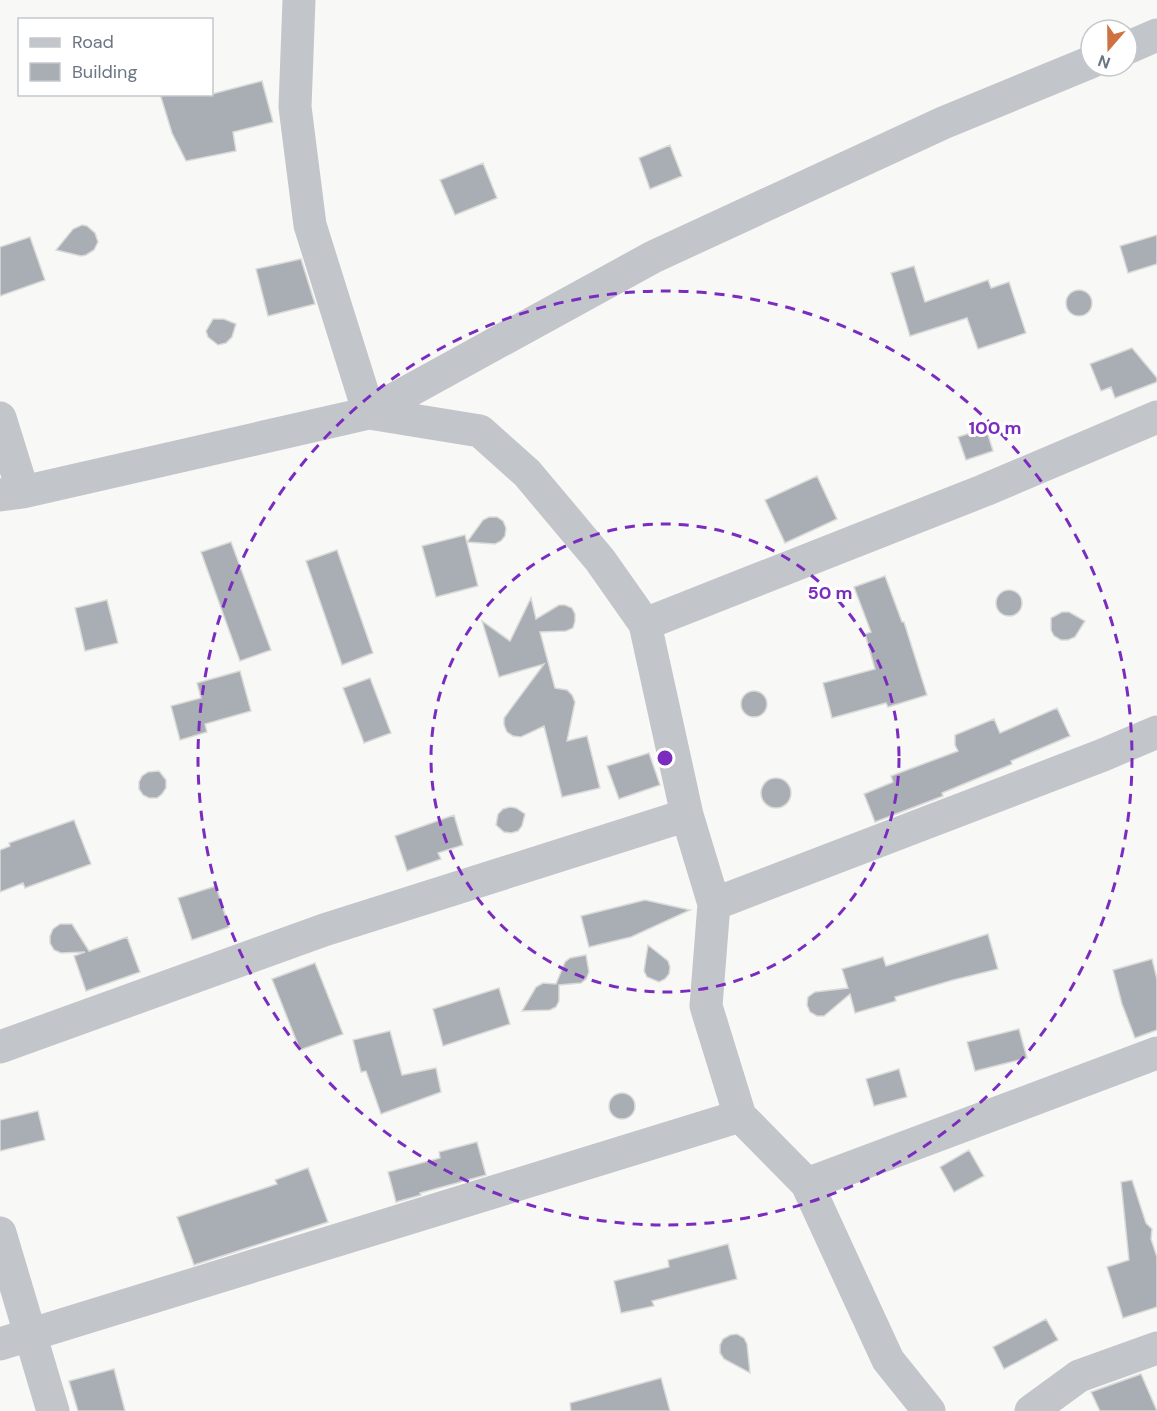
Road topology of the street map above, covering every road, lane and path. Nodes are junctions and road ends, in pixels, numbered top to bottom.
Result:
1 (299, 0) edge
2 (1157, 35) edge
3 (1139, 43) edge
4 (1079, 67) edge
5 (369, 413) junction
6 (1157, 417) edge
7 (0, 418) edge
8 (11, 494) edge
9 (645, 624) junction
10 (1157, 732) edge
11 (687, 815) junction
12 (714, 904) junction
13 (0, 1047) edge
14 (1157, 1053) edge
15 (740, 1116) junction
16 (807, 1184) junction
17 (0, 1233) edge
18 (15, 1339) edge
19 (1157, 1348) edge
20 (53, 1411) edge
21 (929, 1411) edge
22 (1031, 1411) edge

1 - 5 street
2 - 3 street
4 - 5 street
5 - 8 street
5 - 9 street
6 - 9 street
7 - 8 street
9 - 11 street
10 - 12 street
11 - 12 street
11 - 13 street
12 - 15 street
14 - 16 street
15 - 16 street
15 - 18 street
16 - 21 street
17 - 18 street
18 - 20 street
19 - 22 street

